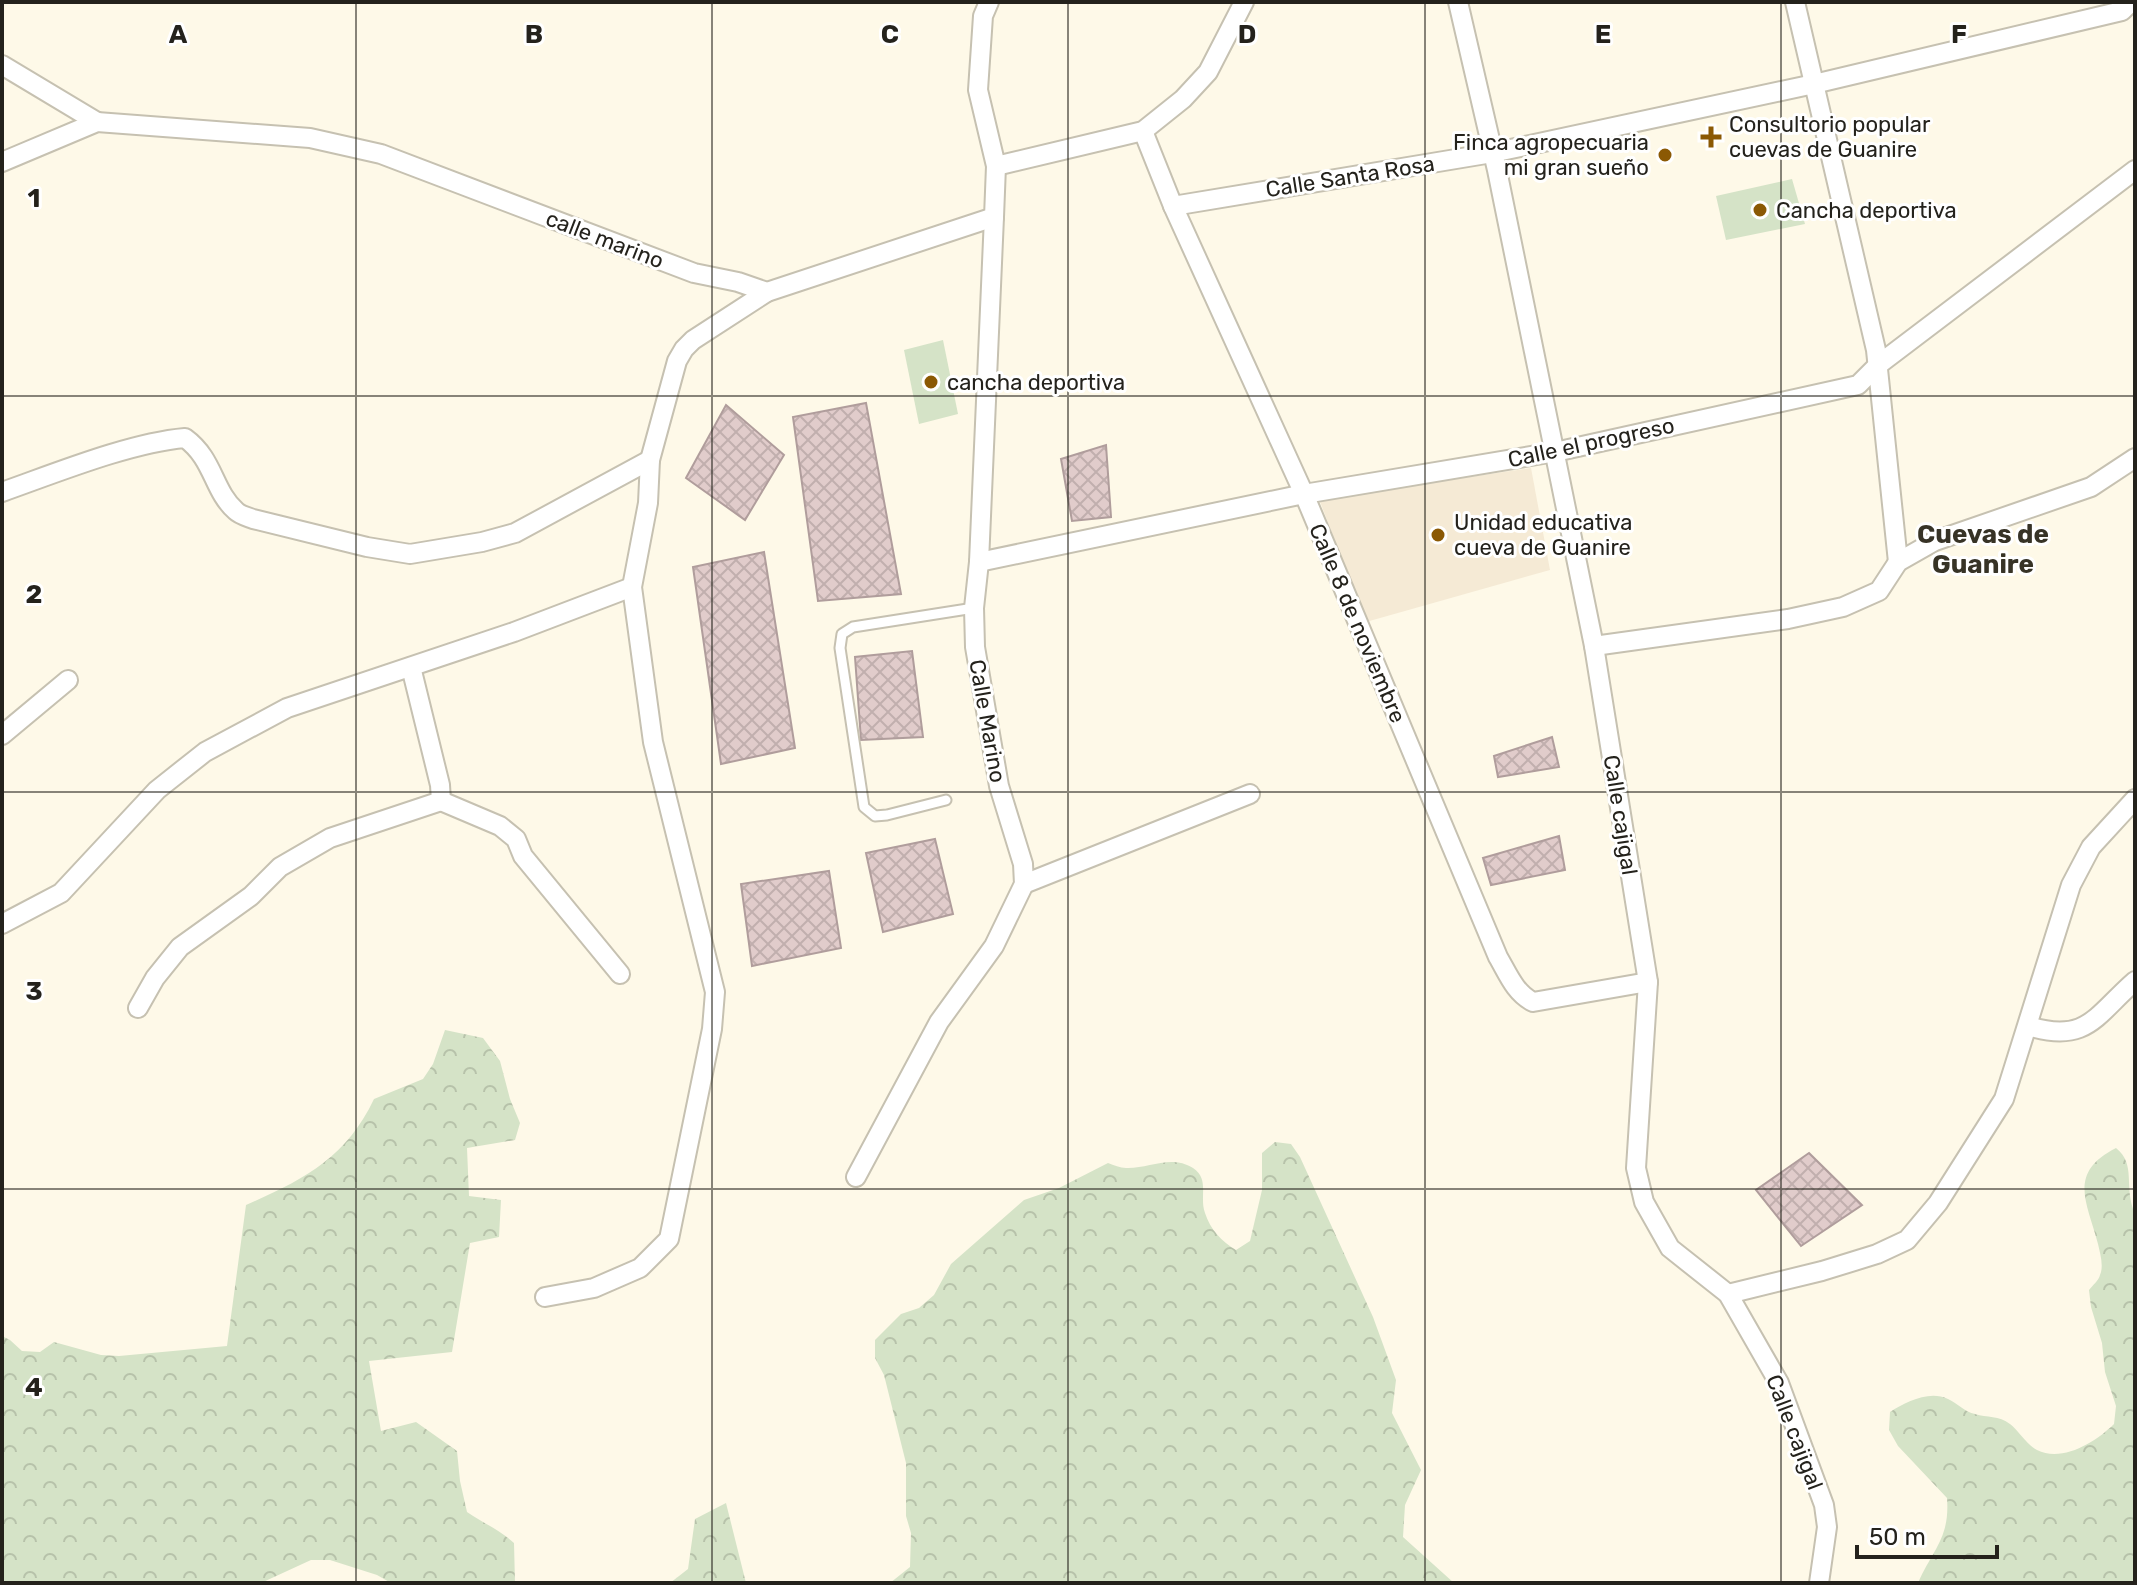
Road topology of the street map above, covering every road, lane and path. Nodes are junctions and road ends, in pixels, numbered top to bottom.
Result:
1 (989, 2) edge
2 (1244, 2) edge
3 (1458, 2) edge
4 (1795, 2) edge
5 (2131, 2) edge
6 (2, 65) edge
7 (1814, 84) junction
8 (97, 122) junction
9 (1143, 131) junction
10 (1492, 153) junction
11 (2, 162) edge
12 (996, 166) junction
13 (2135, 170) edge
14 (1173, 206) junction
15 (994, 217) junction
16 (767, 292) junction
17 (1878, 365) junction
18 (1555, 452) junction
19 (2135, 458) edge
20 (650, 460) junction
21 (2, 492) edge
22 (1304, 494) junction
23 (979, 562) junction
24 (1898, 562) junction
25 (632, 587) junction
26 (974, 608) junction
27 (1594, 646) junction
28 (411, 667) junction
29 (68, 680) dead end
30 (2, 735) edge
31 (1250, 794) dead end
32 (2135, 799) edge
33 (946, 800) dead end
34 (441, 801) junction
35 (1024, 884) junction
36 (2, 924) edge
37 (620, 974) dead end
38 (2135, 981) edge
39 (1648, 982) junction
40 (138, 1008) dead end
41 (2028, 1026) junction
42 (856, 1177) dead end
43 (1728, 1294) junction
44 (545, 1297) dead end
45 (1819, 1583) edge

1 - 12 street
2 - 9 street
3 - 10 street, Calle cajigal
4 - 7 street
5 - 7 street, Calle Santa Rosa
6 - 8 street
7 - 10 street, Calle Santa Rosa
7 - 17 street
8 - 11 street, calle marino
8 - 16 street, calle marino
9 - 12 street
9 - 14 street, Calle 8 de noviembre
10 - 14 street, Calle Santa Rosa
10 - 18 street, Calle cajigal
12 - 15 street
13 - 17 street, Calle el progreso
14 - 22 street, Calle 8 de noviembre
15 - 16 street
15 - 23 street, Calle Marino
16 - 20 street
17 - 18 street, Calle el progreso
17 - 24 street
18 - 22 street, Calle el progreso
18 - 27 street, Calle cajigal
19 - 24 street
20 - 21 street
20 - 25 street
22 - 23 street, Calle el progreso
22 - 39 street, Calle 8 de noviembre
23 - 26 street, Calle Marino
24 - 27 street
25 - 28 street
25 - 44 street
26 - 33 lane
26 - 35 street, Calle Marino
27 - 39 street, Calle cajigal
28 - 34 street
28 - 36 street
29 - 30 street
31 - 35 street
32 - 41 street
34 - 37 street
34 - 40 street
35 - 42 street
38 - 41 street
39 - 43 street, Calle cajigal
41 - 43 street
43 - 45 street, Calle cajigal

